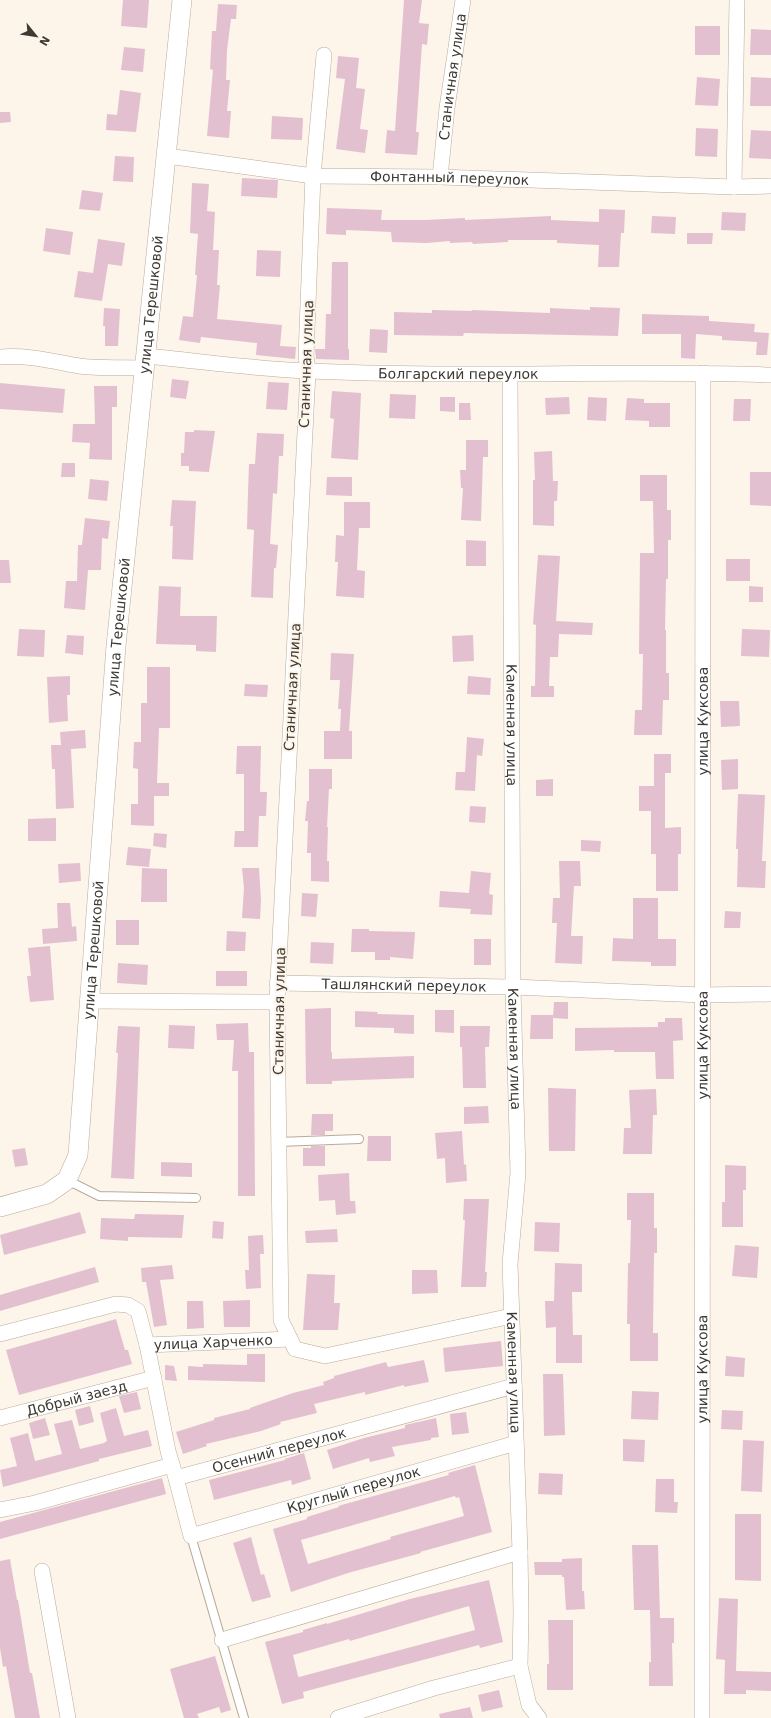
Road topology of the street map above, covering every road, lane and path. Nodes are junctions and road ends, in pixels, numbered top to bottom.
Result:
1 (182, 0) edge
2 (463, 0) edge
3 (737, 0) edge
4 (324, 55) dead end
5 (167, 156) junction
6 (313, 176) junction
7 (440, 177) junction
8 (771, 186) edge
9 (734, 187) junction
10 (0, 357) edge
11 (145, 362) junction
12 (308, 371) junction
13 (702, 373) junction
14 (510, 375) junction
15 (771, 375) edge
16 (277, 983) junction
17 (513, 986) junction
18 (771, 994) edge
19 (702, 996) junction
20 (88, 1000) junction
21 (276, 1002) junction
22 (359, 1139) dead end
23 (278, 1142) junction
24 (67, 1180) junction
25 (196, 1198) dead end
26 (0, 1207) edge
27 (511, 1316) junction
28 (0, 1334) edge
29 (290, 1339) junction
30 (147, 1345) junction
31 (154, 1378) junction
32 (514, 1386) junction
33 (0, 1418) edge
34 (516, 1444) junction
35 (174, 1472) junction
36 (0, 1510) edge
37 (192, 1536) junction
38 (520, 1552) junction
39 (42, 1571) dead end
40 (222, 1640) junction
41 (520, 1666) junction
42 (68, 1718) edge
43 (244, 1718) edge
44 (338, 1718) edge
45 (539, 1718) edge
46 (702, 1718) edge

1 - 5 street, улица Терешковой
2 - 7 street, Станичная улица
3 - 9 street
4 - 6 street, Станичная улица
5 - 6 street, Фонтанный переулок
5 - 11 street, улица Терешковой
6 - 7 street, Фонтанный переулок
6 - 12 street, Станичная улица
7 - 9 street, Фонтанный переулок
8 - 9 street, Фонтанный переулок
10 - 11 street, Болгарский переулок
11 - 12 street, Болгарский переулок
11 - 20 street, улица Терешковой
12 - 14 street, Болгарский переулок
12 - 16 street, Станичная улица
13 - 14 street, Болгарский переулок
13 - 15 street, Болгарский переулок
13 - 19 street, улица Куксова
14 - 17 street, Каменная улица
16 - 17 street, Ташлянский переулок
16 - 21 street, Станичная улица
17 - 19 street, Ташлянский переулок
17 - 27 street, Каменная улица
18 - 19 street, Ташлянский переулок
19 - 46 street, улица Куксова
20 - 21 street
20 - 24 street, улица Терешковой
21 - 23 street, Станичная улица
22 - 23 lane
23 - 29 street, Станичная улица
24 - 25 lane
24 - 26 street
27 - 29 street
27 - 32 street, Каменная улица
28 - 30 street, улица Харченко
29 - 30 street, улица Харченко
30 - 31 street
31 - 33 street, Добрый заезд
31 - 35 street
32 - 34 street, Каменная улица
32 - 35 street, Осенний переулок
34 - 37 street, Круглый переулок
34 - 38 street, Каменная улица
35 - 36 street, Осенний переулок
35 - 37 street
37 - 40 lane
38 - 40 street
38 - 41 street, Каменная улица
39 - 42 street
40 - 43 lane
41 - 44 street
41 - 45 street, Каменная улица

